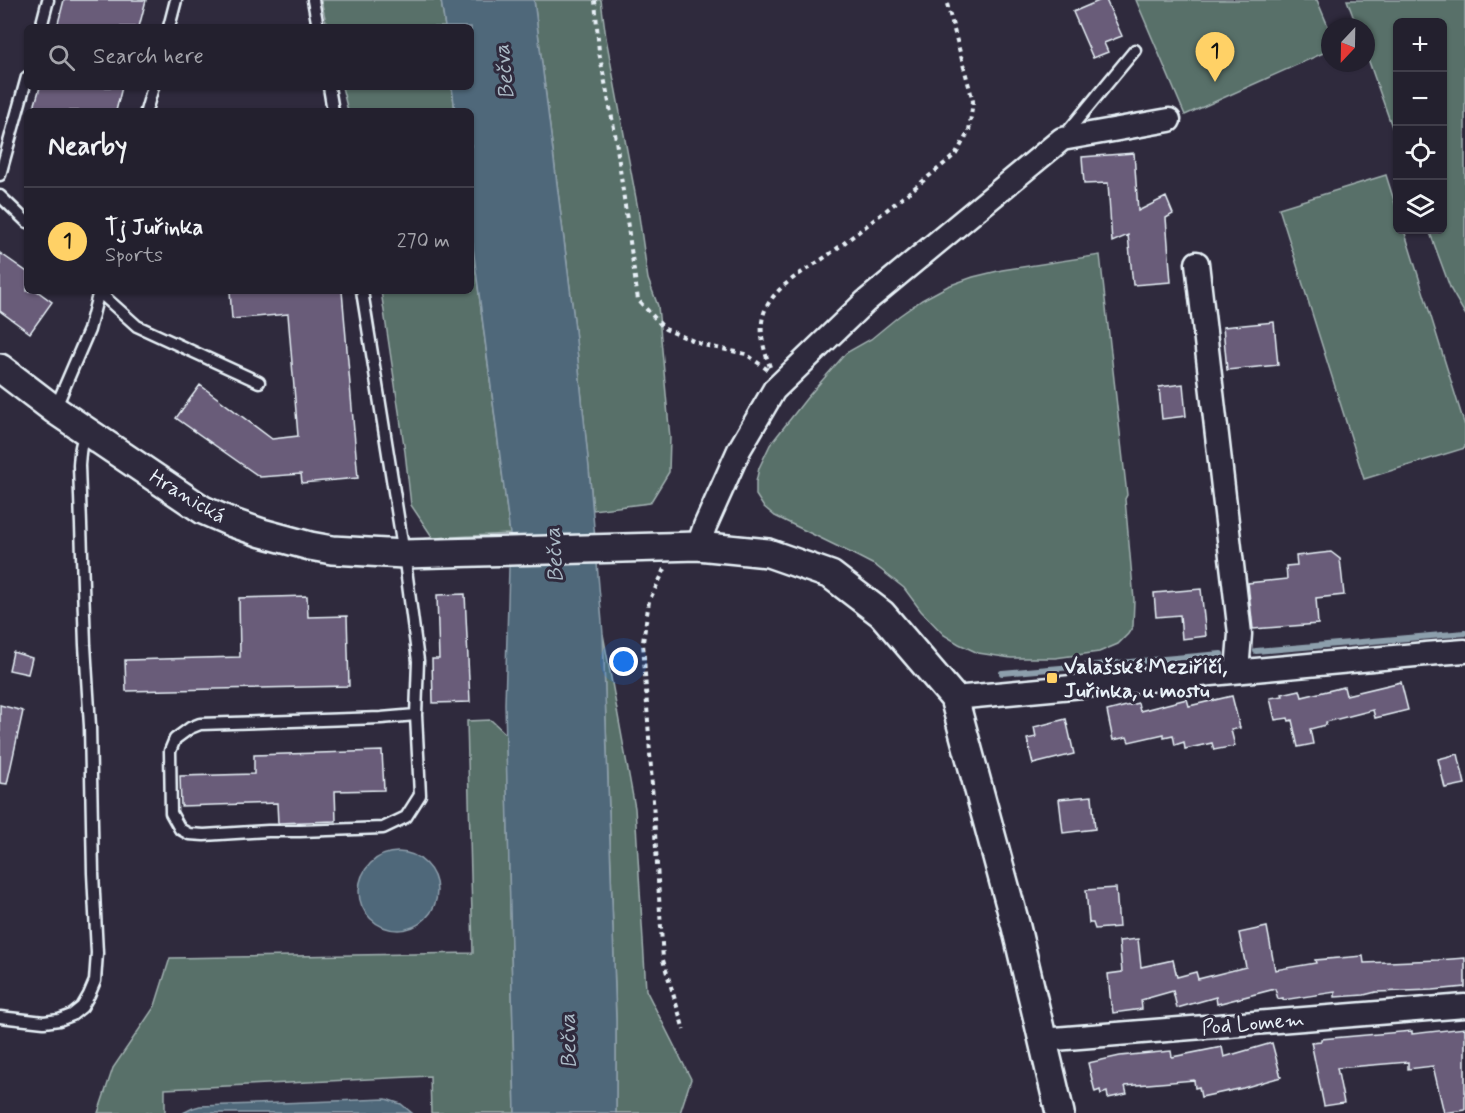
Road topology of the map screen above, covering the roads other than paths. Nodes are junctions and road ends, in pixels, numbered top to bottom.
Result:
1 (48, 0) edge
2 (176, 0) edge
3 (313, 0) edge
4 (42, 24) edge
5 (169, 24) edge
6 (317, 24) edge
7 (1135, 50) dead end
8 (24, 88) edge
9 (152, 90) edge
10 (330, 90) edge
11 (147, 108) edge
12 (332, 108) edge
13 (1168, 120) dead end
14 (1062, 139) junction
15 (0, 175) edge
16 (0, 196) edge
17 (24, 219) edge
18 (1197, 263) dead end
19 (97, 294) edge
20 (101, 294) edge
21 (362, 294) edge
22 (0, 368) edge
23 (259, 382) dead end
24 (55, 410) junction
25 (87, 432) junction
26 (676, 547) junction
27 (404, 554) junction
28 (1465, 651) edge
29 (1237, 671) junction
30 (954, 698) junction
31 (416, 715) junction
32 (1465, 1006) edge
33 (0, 1017) edge
34 (1042, 1040) junction
35 (1060, 1113) edge

1 - 4 lane
2 - 5 lane
3 - 6 lane
7 - 14 lane
8 - 15 lane
9 - 11 lane
10 - 12 lane
13 - 14 street
14 - 26 street
16 - 17 lane
18 - 29 street
19 - 24 lane
20 - 23 lane
21 - 27 lane
22 - 24 street, Hranická
24 - 25 street, Hranická
25 - 27 street, Hranická
25 - 33 lane
26 - 27 street, Hranická
26 - 30 street, Hranická
27 - 31 lane
28 - 29 street
29 - 30 street
30 - 34 street
31 - 31 lane
32 - 34 street, Pod Lomem
34 - 35 street

